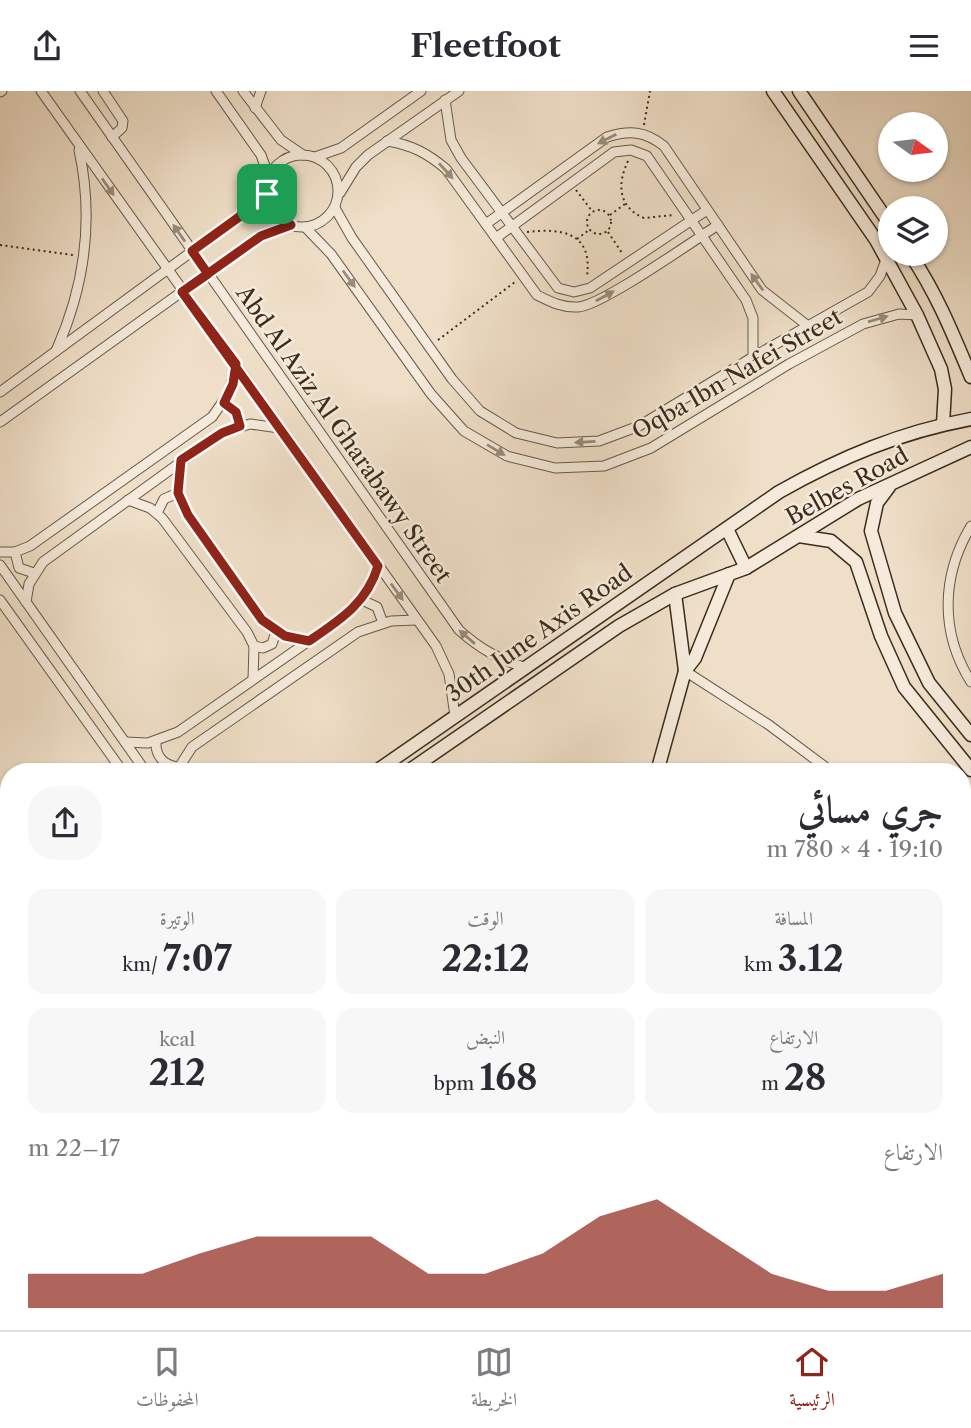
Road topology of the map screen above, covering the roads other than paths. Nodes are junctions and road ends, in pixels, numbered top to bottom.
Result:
1 (41, 91) edge
2 (80, 91) edge
3 (103, 91) edge
4 (216, 91) edge
5 (243, 91) edge
6 (261, 91) edge
7 (421, 91) edge
8 (459, 91) edge
9 (773, 91) edge
10 (799, 91) edge
11 (445, 100) junction
12 (255, 108) junction
13 (112, 137) junction
14 (387, 141) junction
15 (78, 144) junction
16 (303, 155) junction
17 (315, 157) junction
18 (268, 180) junction
19 (336, 203) junction
20 (878, 209) edge
21 (708, 210) junction
22 (501, 213) junction
23 (690, 216) junction
24 (486, 224) junction
25 (291, 225) junction
26 (718, 225) junction
27 (306, 227) junction
28 (514, 230) junction
29 (702, 235) junction
30 (496, 238) junction
31 (876, 240) joint
32 (878, 243) edge
33 (192, 251) junction
34 (884, 266) edge
35 (892, 266) edge
36 (918, 266) edge
37 (166, 270) junction
38 (208, 274) junction
39 (182, 292) junction
40 (917, 315) junction
41 (808, 326) junction
42 (56, 351) junction
43 (752, 356) junction
44 (236, 364) junction
45 (971, 377) edge
46 (0, 392) edge
47 (224, 403) junction
48 (971, 419) edge
49 (0, 422) edge
50 (943, 424) junction
51 (240, 426) junction
52 (279, 428) junction
53 (971, 447) edge
54 (181, 460) junction
55 (894, 482) junction
56 (178, 493) junction
57 (128, 500) junction
58 (157, 513) junction
59 (971, 526) edge
60 (726, 529) junction
61 (799, 536) junction
62 (0, 552) edge
63 (15, 552) junction
64 (0, 565) edge
65 (378, 566) junction
66 (746, 568) junction
67 (34, 573) junction
68 (729, 574) junction
69 (675, 594) junction
70 (0, 600) edge
71 (362, 600) junction
72 (26, 602) junction
73 (418, 621) junction
74 (383, 623) junction
75 (276, 631) junction
76 (309, 641) junction
77 (254, 646) junction
78 (527, 668) junction
79 (685, 671) junction
80 (253, 679) junction
81 (971, 682) edge
82 (455, 716) junction
83 (971, 735) edge
84 (156, 741) junction
85 (125, 742) junction
86 (117, 763) edge
87 (140, 763) edge
88 (166, 763) edge
89 (182, 763) edge
90 (388, 763) edge
91 (420, 763) edge
92 (659, 763) edge
93 (820, 763) edge
94 (965, 763) edge

1 - 15 street, Abd Al Aziz Al Gharabawy Street
2 - 13 street, Abd Al Aziz Al Gharabawy Street
3 - 13 street
4 - 18 street
5 - 12 street
6 - 12 street
7 - 17 street
8 - 11 street
9 - 31 street
10 - 20 street
11 - 14 street
11 - 22 street
12 - 16 street
33 -> 13 street, Abd Al Aziz Al Gharabawy Street
14 - 19 street
14 -> 24 street
15 -> 37 street, Abd Al Aziz Al Gharabawy Street
15 - 42 street
16 - 17 street
16 - 18 street
17 - 19 street
18 - 25 street
18 - 33 street
19 - 27 street
43 -> 19 street, Oqba Ibn Nafei Street
21 -> 22 street
21 - 23 street
21 - 26 street
22 - 24 street
22 - 28 street
23 - 28 street
23 - 28 street
23 - 29 street
24 - 30 street
25 - 27 street
25 - 38 street
26 - 29 street
41 -> 26 street
27 -> 40 street, Oqba Ibn Nafei Street
28 - 30 street
30 -> 29 street
29 - 43 street
31 - 32 street
33 - 37 street
33 - 38 street, Abd Al Aziz Al Gharabawy Street
34 - 41 street, Oqba Ibn Nafei Street
35 - 40 street
36 - 45 street
37 - 39 street, Abd Al Aziz Al Gharabawy Street
37 - 42 street
38 - 39 street
78 -> 38 street, Abd Al Aziz Al Gharabawy Street
39 - 44 street, Abd Al Aziz Al Gharabawy Street
39 - 49 street
40 - 50 street
41 - 43 street, Oqba Ibn Nafei Street
42 - 46 street
44 - 47 street
44 - 52 street, Abd Al Aziz Al Gharabawy Street
47 - 51 street
47 - 63 street
48 - 50 street, Belbes Road
50 - 60 street, Belbes Road
51 - 52 street
51 - 54 street
52 - 65 street, Abd Al Aziz Al Gharabawy Street
53 - 55 street, Belbes Road
54 - 56 street
54 - 57 street
55 - 61 street, Belbes Road
55 - 83 street
56 - 58 street
56 - 75 street
57 - 58 street
57 - 67 street
58 - 77 street
59 - 81 street
60 - 66 street
60 - 78 street, 30th June Axis Road
61 - 66 street, Belbes Road
61 - 94 street
62 - 63 street
63 - 67 street
64 - 72 street
65 - 71 street
65 -> 73 street, Abd Al Aziz Al Gharabawy Street
66 - 68 street, 30th June Axis Road
67 - 72 street
68 - 69 street, 30th June Axis Road
68 - 79 street
69 - 79 street
69 - 91 street, 30th June Axis Road
70 - 86 street
71 - 74 street
71 - 76 street
72 - 85 street
73 - 74 street
73 - 82 street, Abd Al Aziz Al Gharabawy Street
74 - 89 street
75 - 76 street
75 - 77 street
76 - 80 street
77 - 80 street
78 - 82 street, 30th June Axis Road
79 - 92 street
79 - 93 street
80 - 84 street
82 - 90 street, 30th June Axis Road
84 - 85 street
84 - 88 street
85 - 87 street

